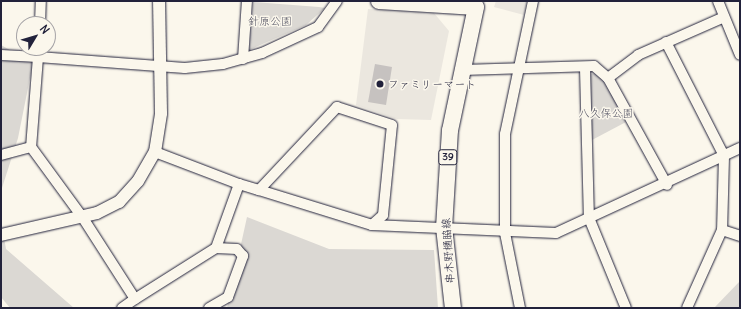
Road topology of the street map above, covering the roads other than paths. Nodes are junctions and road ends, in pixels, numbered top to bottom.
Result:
1 (41, 1) edge
2 (159, 1) edge
3 (247, 1) edge
4 (337, 1) edge
5 (378, 1) edge
6 (533, 1) edge
7 (718, 1) edge
8 (477, 4) edge
9 (40, 16) edge
10 (724, 17) junction
11 (666, 42) junction
12 (16, 54) edge
13 (1, 55) edge
14 (56, 55) edge
15 (740, 55) edge
16 (38, 56) edge
17 (243, 59) junction
18 (162, 66) junction
19 (585, 68) junction
20 (462, 70) junction
21 (519, 70) junction
22 (608, 78) junction
23 (31, 147) junction
24 (740, 148) edge
25 (155, 152) junction
26 (1, 155) edge
27 (724, 156) junction
28 (239, 184) junction
29 (667, 185) junction
30 (259, 190) junction
31 (83, 218) junction
32 (589, 218) junction
33 (372, 225) junction
34 (444, 227) junction
35 (722, 230) junction
36 (505, 233) junction
37 (1, 235) edge
38 (740, 236) edge
39 (216, 248) junction
40 (134, 299) junction
41 (122, 308) edge
42 (209, 308) edge
43 (453, 308) edge
44 (520, 308) edge
45 (626, 308) edge
46 (687, 308) edge

1 - 9 street
2 - 18 street
3 - 17 street
4 - 17 street
5 - 8 main road, 串木野樋脇線 / 39
6 - 21 street
7 - 10 street
8 - 20 main road, 串木野樋脇線 / 39
10 - 11 street
10 - 15 street
11 - 22 street
11 - 27 street
12 - 13 street
14 - 18 street
16 - 23 street
17 - 18 street
18 - 25 street
19 - 21 street
19 - 22 street
19 - 32 street
20 - 21 street
20 - 34 main road, 串木野樋脇線 / 39
21 - 36 street
22 - 29 street
23 - 26 street
23 - 31 street
24 - 27 street
25 - 28 street
25 - 31 street
27 - 29 street
27 - 35 street
28 - 30 street
28 - 39 street
29 - 32 street
30 - 33 street
30 - 33 street
31 - 37 street
31 - 40 street
32 - 36 street
32 - 45 street
33 - 34 street
34 - 36 street
34 - 43 main road, 串木野樋脇線 / 39
35 - 38 street
35 - 46 street
36 - 44 street
39 - 40 street
39 - 42 street
40 - 41 street

